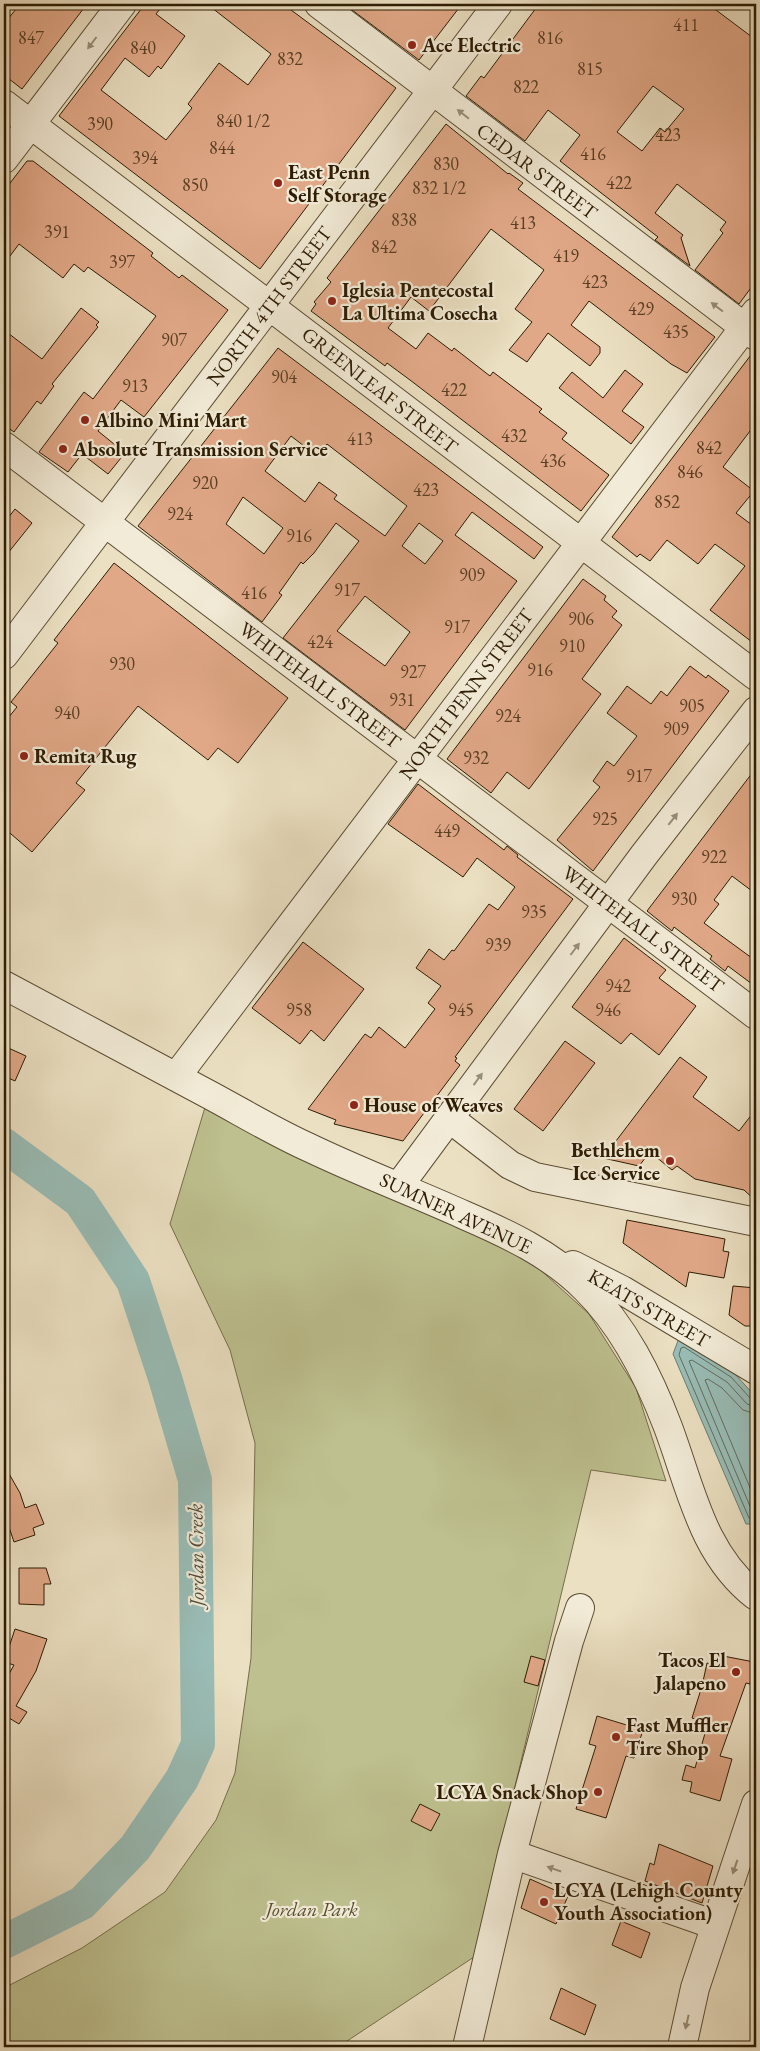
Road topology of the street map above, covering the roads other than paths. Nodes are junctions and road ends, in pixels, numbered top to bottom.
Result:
1 (122, 4) edge
2 (319, 4) edge
3 (498, 4) edge
4 (432, 90) junction
5 (4, 104) edge
6 (30, 124) junction
7 (4, 159) edge
8 (269, 305) junction
9 (752, 325) edge
10 (4, 446) edge
11 (104, 522) junction
12 (580, 544) junction
13 (4, 655) edge
14 (756, 676) edge
15 (756, 711) edge
16 (417, 759) junction
17 (609, 903) junction
18 (4, 985) edge
19 (756, 1015) edge
20 (176, 1077) junction
21 (449, 1118) junction
22 (398, 1186) junction
23 (756, 1222) edge
24 (540, 1252) junction
25 (756, 1370) edge
26 (756, 1596) edge
27 (580, 1608) dead end
28 (756, 1804) edge
29 (512, 1854) junction
30 (715, 1925) junction
31 (467, 2047) edge
32 (682, 2047) edge

1 -> 6 street
2 - 4 street, CEDAR STREET
3 - 4 street, NORTH 4TH STREET
4 - 8 street, NORTH 4TH STREET
9 -> 4 street, CEDAR STREET
5 - 6 street, GREENLEAF STREET
6 - 7 street
6 - 8 street, GREENLEAF STREET
8 - 11 street, NORTH 4TH STREET
8 - 12 street, GREENLEAF STREET
9 - 12 street, NORTH PENN STREET
10 - 11 street, WHITEHALL STREET
11 - 13 street, NORTH 4TH STREET
11 - 16 street, WHITEHALL STREET
12 - 14 street, GREENLEAF STREET
12 - 16 street, NORTH PENN STREET
17 -> 15 street
16 - 17 street, WHITEHALL STREET
16 - 20 street, NORTH PENN STREET
17 - 19 street, WHITEHALL STREET
21 -> 17 street
18 - 20 street, SUMNER AVENUE
20 - 22 street, SUMNER AVENUE
21 - 22 street
21 - 23 street
22 - 24 street, SUMNER AVENUE
24 - 25 street, KEATS STREET
24 - 26 street, SUMNER AVENUE
27 - 29 street
28 -> 30 street
30 -> 29 street
29 - 31 street
30 -> 32 street

